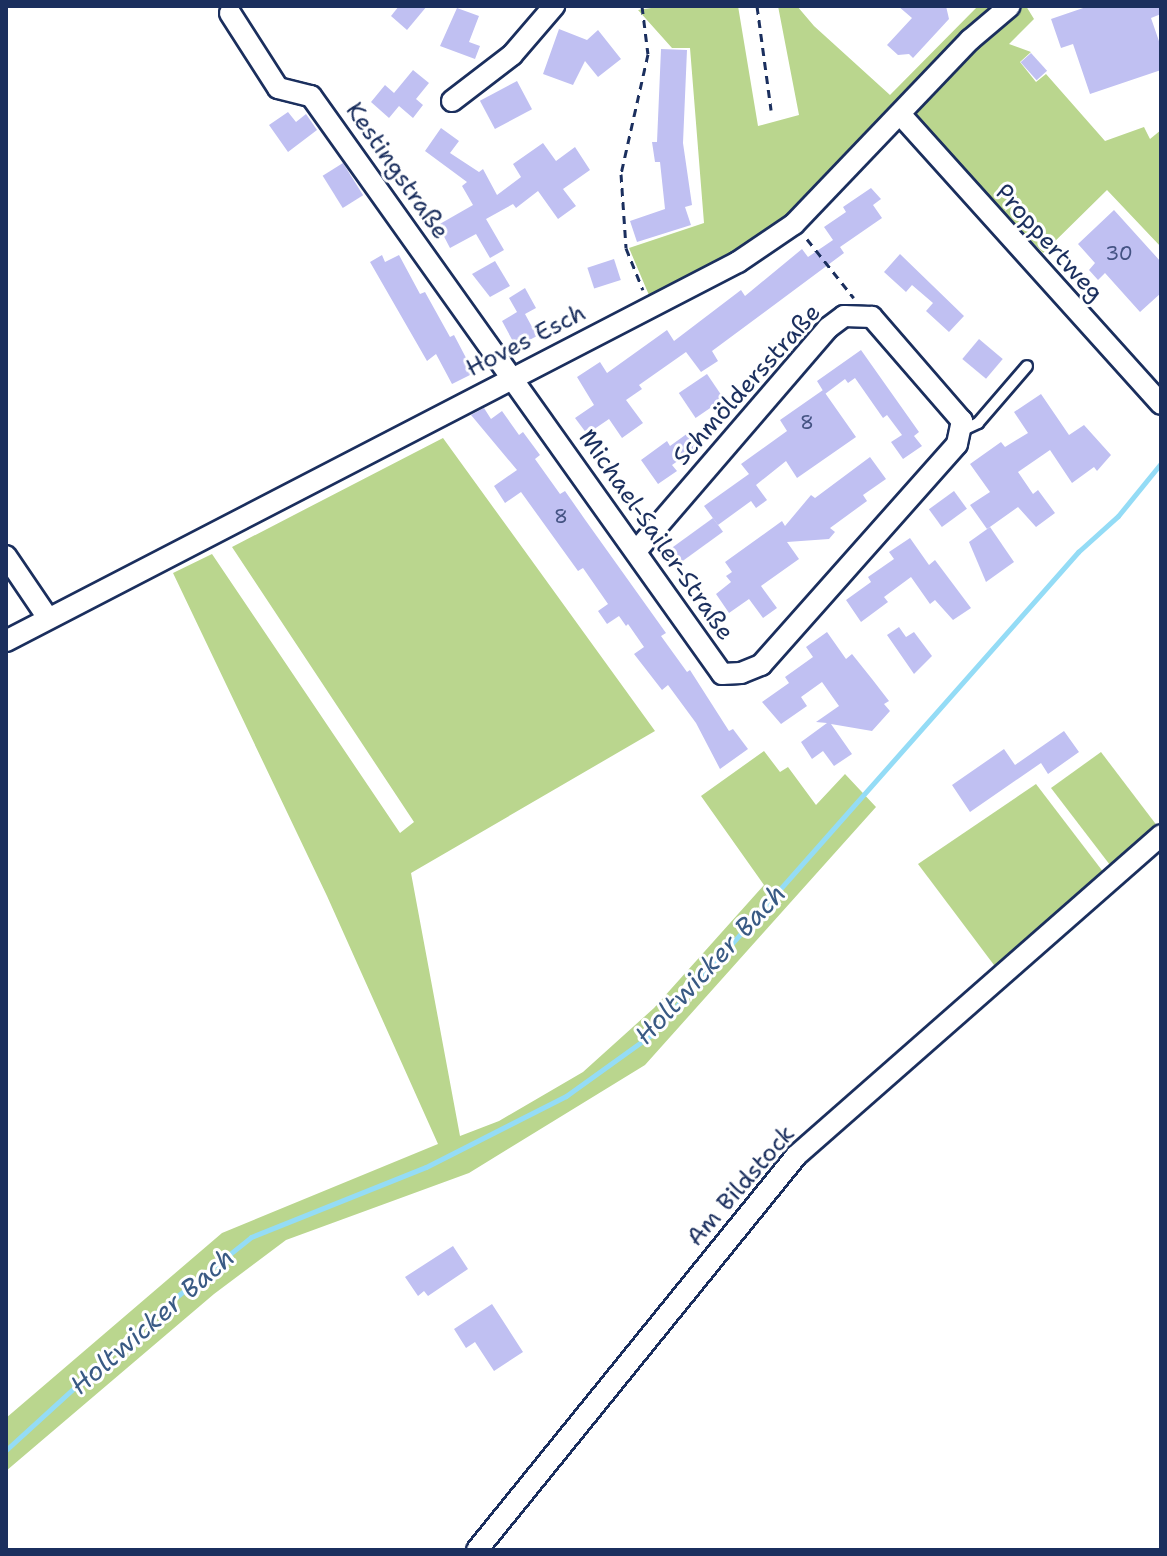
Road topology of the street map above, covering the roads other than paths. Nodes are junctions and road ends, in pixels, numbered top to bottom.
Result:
1 (554, 6) edge
2 (1010, 6) edge
3 (230, 13) dead end
4 (452, 101) dead end
5 (900, 114) junction
6 (1027, 366) dead end
7 (512, 377) junction
8 (1161, 404) edge
9 (961, 431) junction
10 (636, 551) junction
11 (6, 556) edge
12 (48, 618) junction
13 (6, 641) edge
14 (1161, 835) edge
15 (477, 1550) edge

1 - 4 street
2 - 5 street, Hoves Esch
3 - 7 street, Kestingstraße
5 - 7 street, Hoves Esch
5 - 8 street, Proppertweg
6 - 9 lane
7 - 10 street, Michael-Sailer-Straße
7 - 12 street, Hoves Esch
9 - 10 street, Schmöldersstraße
9 - 10 street, Michael-Sailer-Straße
11 - 12 street
12 - 13 street, Hoves Esch
14 - 15 street, Am Bildstock

